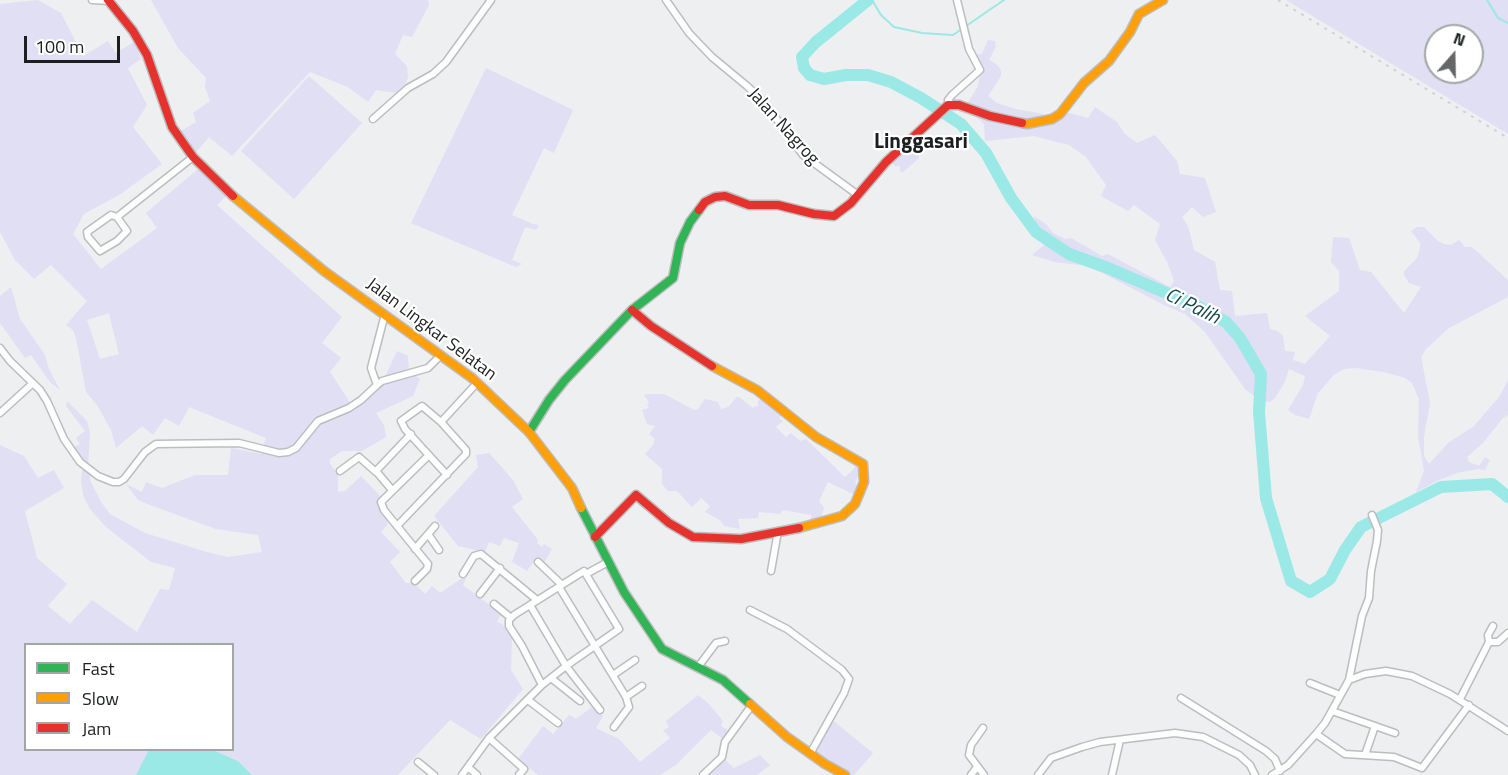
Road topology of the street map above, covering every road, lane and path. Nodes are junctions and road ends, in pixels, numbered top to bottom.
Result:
1 (92, 0) edge
2 (491, 0) edge
3 (666, 0) edge
4 (957, 0) edge
5 (1163, 0) edge
6 (109, 1) edge
7 (949, 105) junction
8 (373, 119) dead end
9 (193, 157) junction
10 (858, 195) junction
11 (117, 217) junction
12 (632, 310) junction
13 (385, 314) junction
14 (0, 348) edge
15 (440, 356) junction
16 (33, 383) junction
17 (477, 383) junction
18 (377, 385) junction
19 (0, 413) edge
20 (441, 422) junction
21 (529, 432) junction
22 (411, 435) junction
23 (429, 455) junction
24 (340, 471) dead end
25 (376, 472) junction
26 (447, 475) junction
27 (392, 490) junction
28 (1371, 515) dead end
29 (397, 526) junction
30 (435, 526) dead end
31 (778, 531) junction
32 (428, 534) junction
33 (595, 537) junction
34 (415, 549) junction
35 (439, 550) dead end
36 (538, 562) dead end
37 (608, 562) junction
38 (500, 568) junction
39 (771, 571) dead end
40 (463, 573) dead end
41 (586, 574) junction
42 (415, 581) dead end
43 (560, 586) junction
44 (480, 594) dead end
45 (537, 600) junction
46 (494, 604) dead end
47 (530, 605) junction
48 (750, 610) dead end
49 (511, 618) junction
50 (1493, 626) dead end
51 (1508, 633) edge
52 (724, 641) dead end
53 (1489, 642) junction
54 (595, 644) junction
55 (635, 660) dead end
56 (566, 666) junction
57 (698, 667) junction
58 (613, 675) junction
59 (551, 678) junction
60 (1349, 680) junction
61 (1310, 683) dead end
62 (542, 685) junction
63 (642, 686) dead end
64 (1340, 695) junction
65 (626, 697) junction
66 (1180, 698) dead end
67 (1460, 699) junction
68 (528, 700) junction
69 (580, 701) dead end
70 (752, 705) junction
71 (1469, 705) junction
72 (600, 711) dead end
73 (1332, 711) junction
74 (558, 723) dead end
75 (1375, 726) junction
76 (614, 727) dead end
77 (983, 728) dead end
78 (1508, 731) edge
79 (1395, 733) dead end
80 (1316, 734) junction
81 (489, 738) junction
82 (1120, 740) junction
83 (810, 754) junction
84 (1365, 755) junction
85 (418, 762) dead end
86 (977, 767) junction
87 (469, 768) junction
88 (1422, 768) junction
89 (1280, 771) junction
90 (434, 775) edge
91 (462, 775) edge
92 (477, 775) edge
93 (519, 775) edge
94 (703, 775) edge
95 (845, 775) edge
96 (971, 775) edge
97 (984, 775) edge
98 (1038, 775) edge
99 (1112, 775) edge
100 (1255, 775) edge
101 (1272, 775) edge
102 (1415, 775) edge

1 - 6 street
2 - 8 street
3 - 10 street, Jalan Nagrog
4 - 7 street
5 - 7 street
6 - 9 street, Jalan Lingkar Selatan
7 - 10 street
9 - 11 street
9 - 13 street, Jalan Lingkar Selatan
10 - 12 street
11 - 11 street
12 - 21 street
12 - 31 street
13 - 15 street, Jalan Lingkar Selatan
13 - 18 street
14 - 16 street
15 - 17 street, Jalan Lingkar Selatan
15 - 18 street
16 - 18 street
16 - 19 street
17 - 20 street
17 - 21 street, Jalan Lingkar Selatan
20 - 22 street
20 - 26 street
21 - 33 street, Jalan Lingkar Selatan
22 - 23 street
22 - 25 street
23 - 26 street
23 - 27 street
24 - 25 street
25 - 27 street
26 - 29 street
27 - 29 street
28 - 60 street
29 - 34 street
30 - 32 street
31 - 33 street
31 - 39 street
32 - 34 street
32 - 35 street
33 - 37 street, Jalan Lingkar Selatan
34 - 42 street
36 - 43 street
37 - 41 street
37 - 57 street, Jalan Lingkar Selatan
38 - 40 street
38 - 44 street
38 - 45 street
41 - 43 street
41 - 54 street
43 - 45 street
43 - 54 street
45 - 47 street
46 - 49 street
47 - 49 street
47 - 56 street
48 - 83 street
49 - 62 street
50 - 53 street
51 - 53 street
52 - 57 street
53 - 67 street
54 - 56 street
54 - 58 street
55 - 58 street
56 - 59 street
56 - 72 street
57 - 70 street, Jalan Lingkar Selatan
58 - 65 street
59 - 62 street
59 - 69 street
60 - 64 street
60 - 67 street
61 - 64 street
62 - 68 street
63 - 65 street
64 - 73 street
65 - 76 street
66 - 89 street
67 - 71 street
68 - 74 street
68 - 81 street
70 - 83 street, Jalan Lingkar Selatan
70 - 94 street
71 - 78 street
71 - 88 street
73 - 75 street
73 - 80 street
75 - 79 street
75 - 84 street
77 - 86 street
80 - 84 street
80 - 89 street
81 - 87 street
81 - 93 street
82 - 98 street
82 - 99 street
82 - 100 street
83 - 95 street, Jalan Lingkar Selatan
84 - 88 street
85 - 90 street
86 - 96 street
86 - 97 street
87 - 91 street
87 - 92 street
88 - 102 street
89 - 101 street

